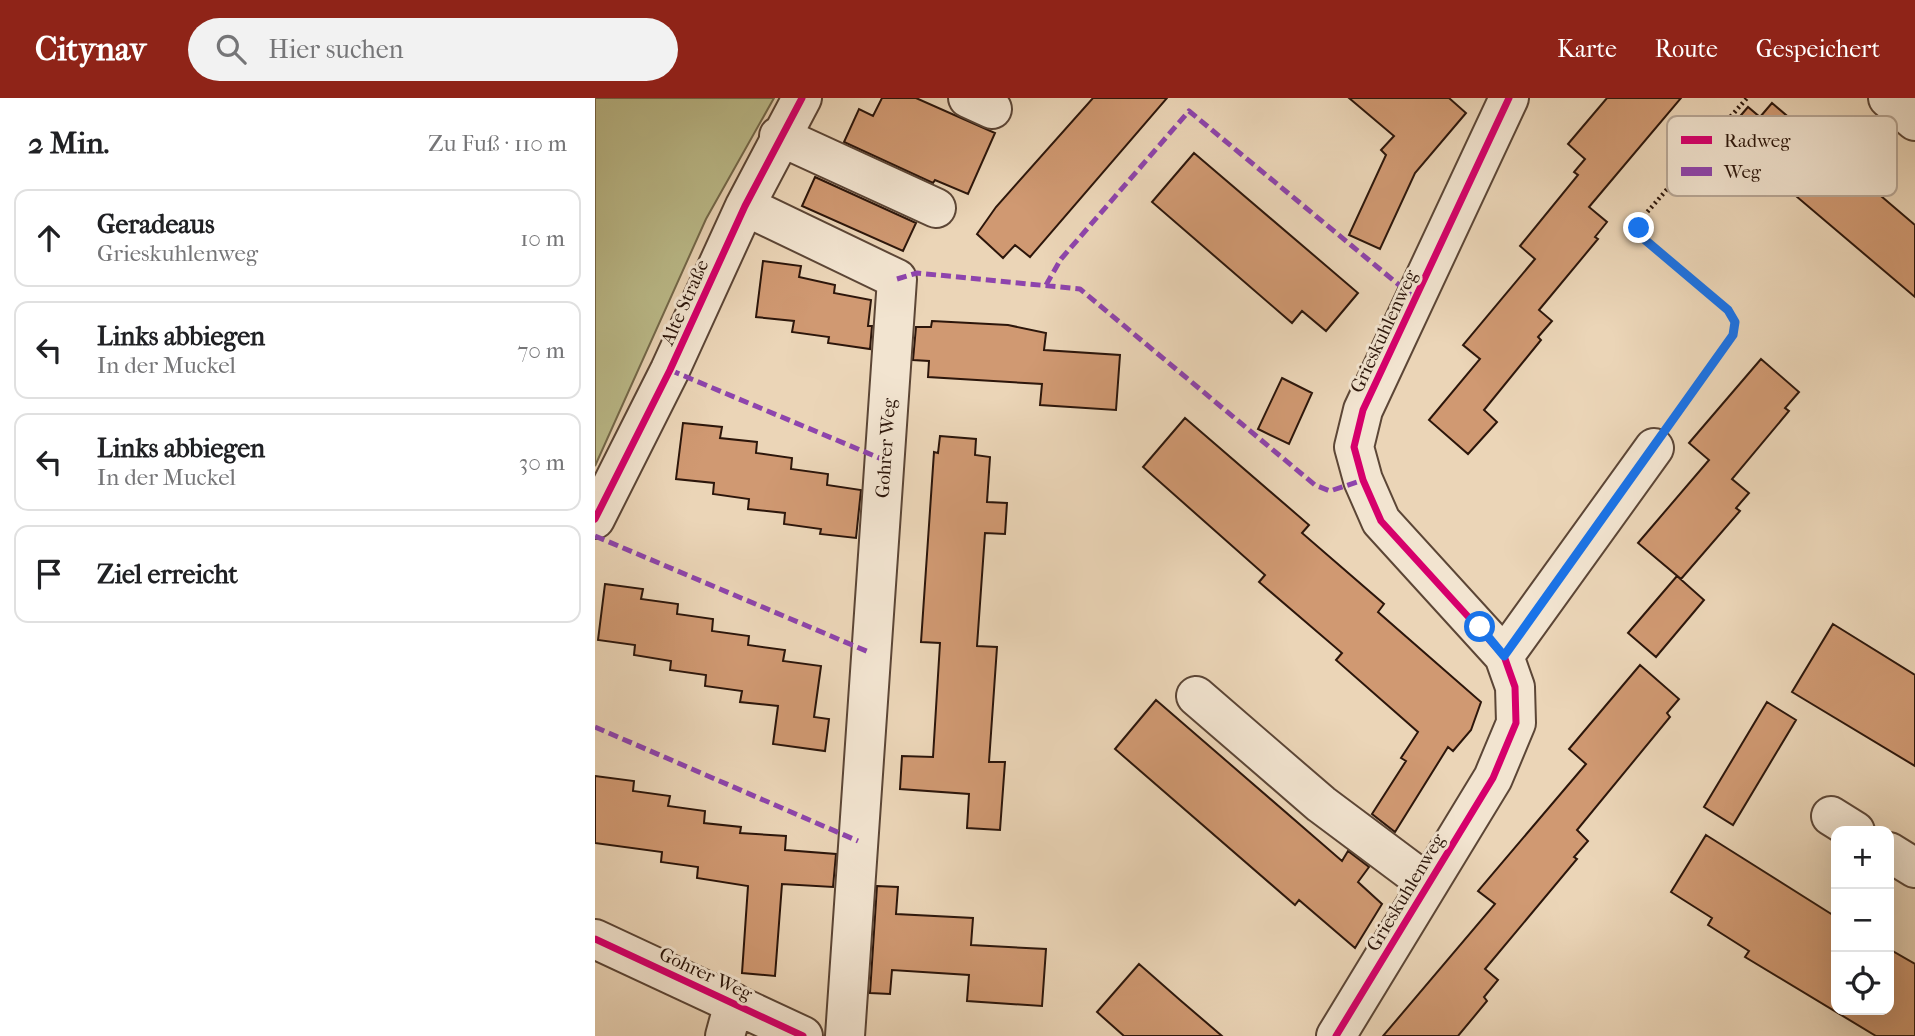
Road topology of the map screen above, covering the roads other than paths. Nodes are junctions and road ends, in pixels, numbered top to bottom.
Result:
1 (802, 98) edge
2 (1509, 98) edge
3 (1888, 98) edge
4 (1915, 121) edge
5 (779, 136) junction
6 (744, 206) junction
7 (936, 208) dead end
8 (1654, 448) road end
9 (595, 519) edge
10 (1504, 656) junction
11 (1196, 696) dead end
12 (1894, 855) edge
13 (1915, 868) edge
14 (1428, 884) junction
15 (595, 939) edge
16 (730, 1020) edge
17 (803, 1036) edge
18 (845, 1036) edge
19 (1336, 1036) edge

1 - 5 street, Alte Straße
2 - 10 street, Grieskuhlenweg
3 - 4 street
5 - 6 street, Alte Straße
5 - 7 street
6 - 9 street, Alte Straße
6 - 18 street, Gohrer Weg
8 - 10 street
10 - 14 street, Grieskuhlenweg
11 - 14 street
12 - 13 street
14 - 19 street, Grieskuhlenweg
15 - 16 street, Gohrer Weg
16 - 17 street, Gohrer Weg

